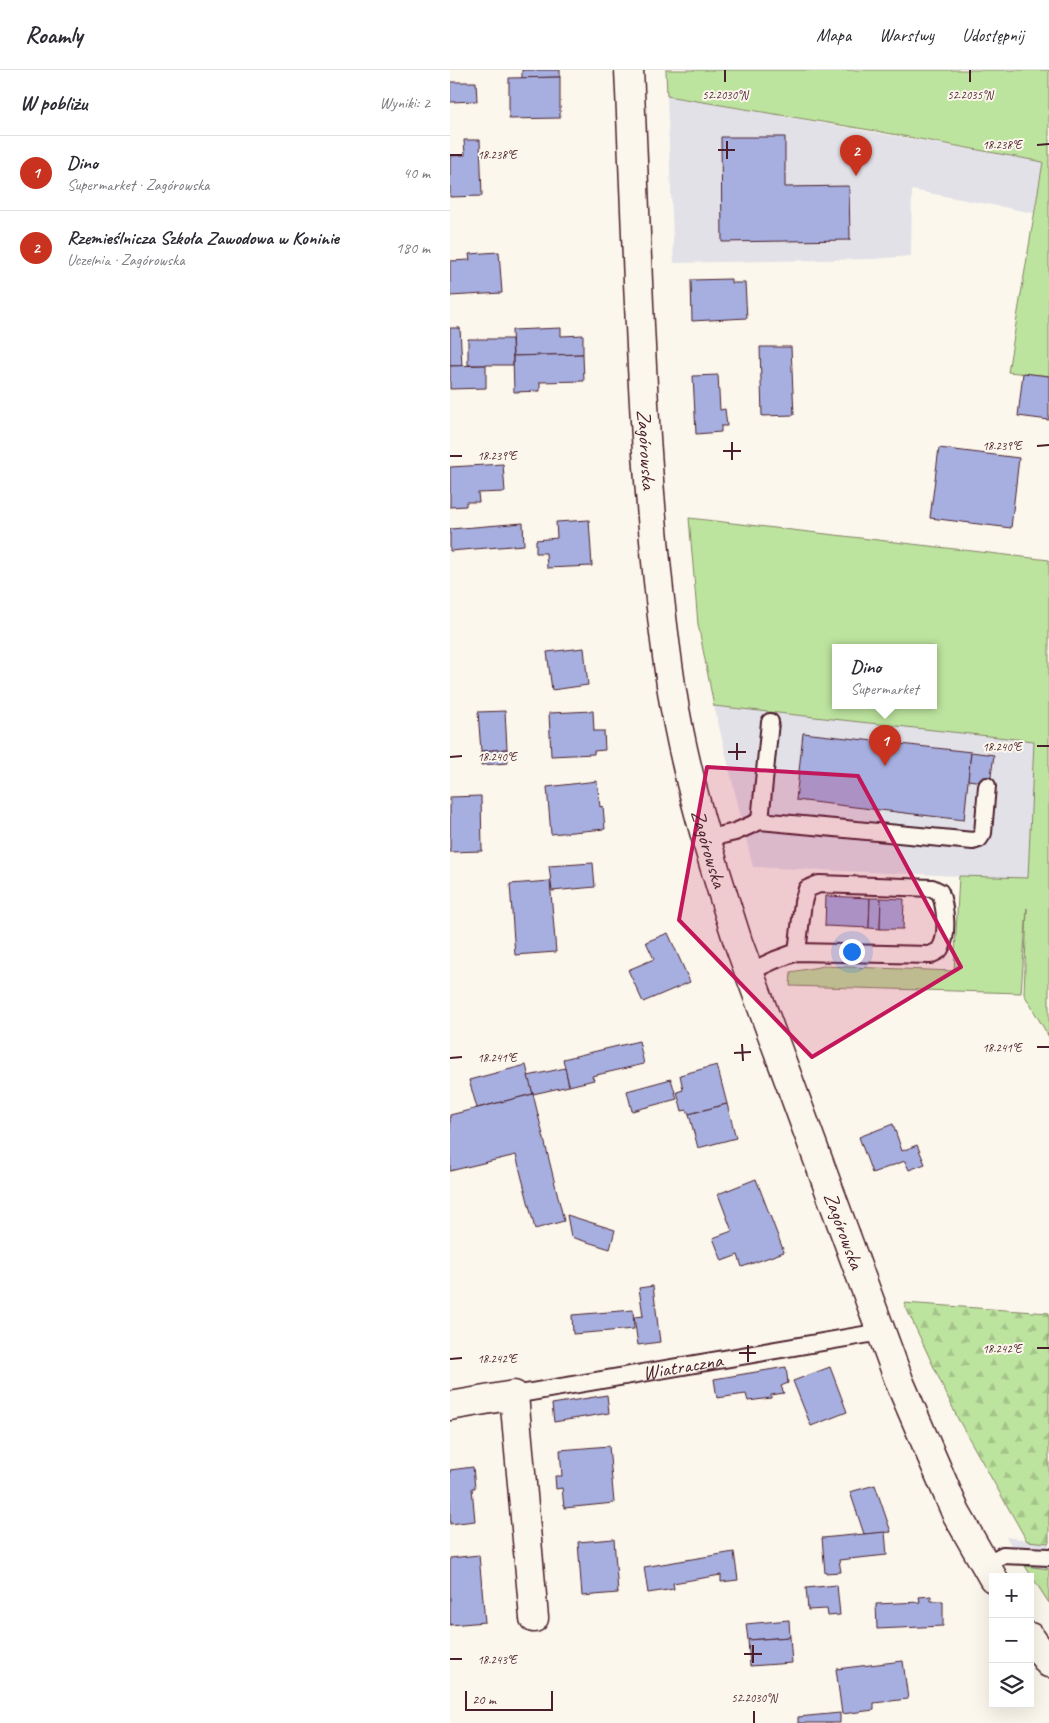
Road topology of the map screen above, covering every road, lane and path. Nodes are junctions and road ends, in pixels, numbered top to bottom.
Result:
1 (630, 70) edge
2 (770, 722) dead end
3 (987, 786) dead end
4 (760, 821) junction
5 (706, 839) junction
6 (797, 952) junction
7 (749, 972) junction
8 (881, 1332) junction
9 (514, 1395) junction
10 (450, 1406) edge
11 (1049, 1557) edge
12 (989, 1572) edge
13 (534, 1618) dead end
14 (1034, 1642) edge
15 (1049, 1663) edge

1 - 5 street, Zagórowska
2 - 4 lane
3 - 4 lane
4 - 5 lane
5 - 7 street, Zagórowska
6 - 6 lane
6 - 7 lane
7 - 8 street, Zagórowska
8 - 9 lane, Wiatraczna
8 - 12 street, Zagórowska
9 - 10 street, Wiatraczna
9 - 13 street
11 - 12 lane
14 - 15 street

